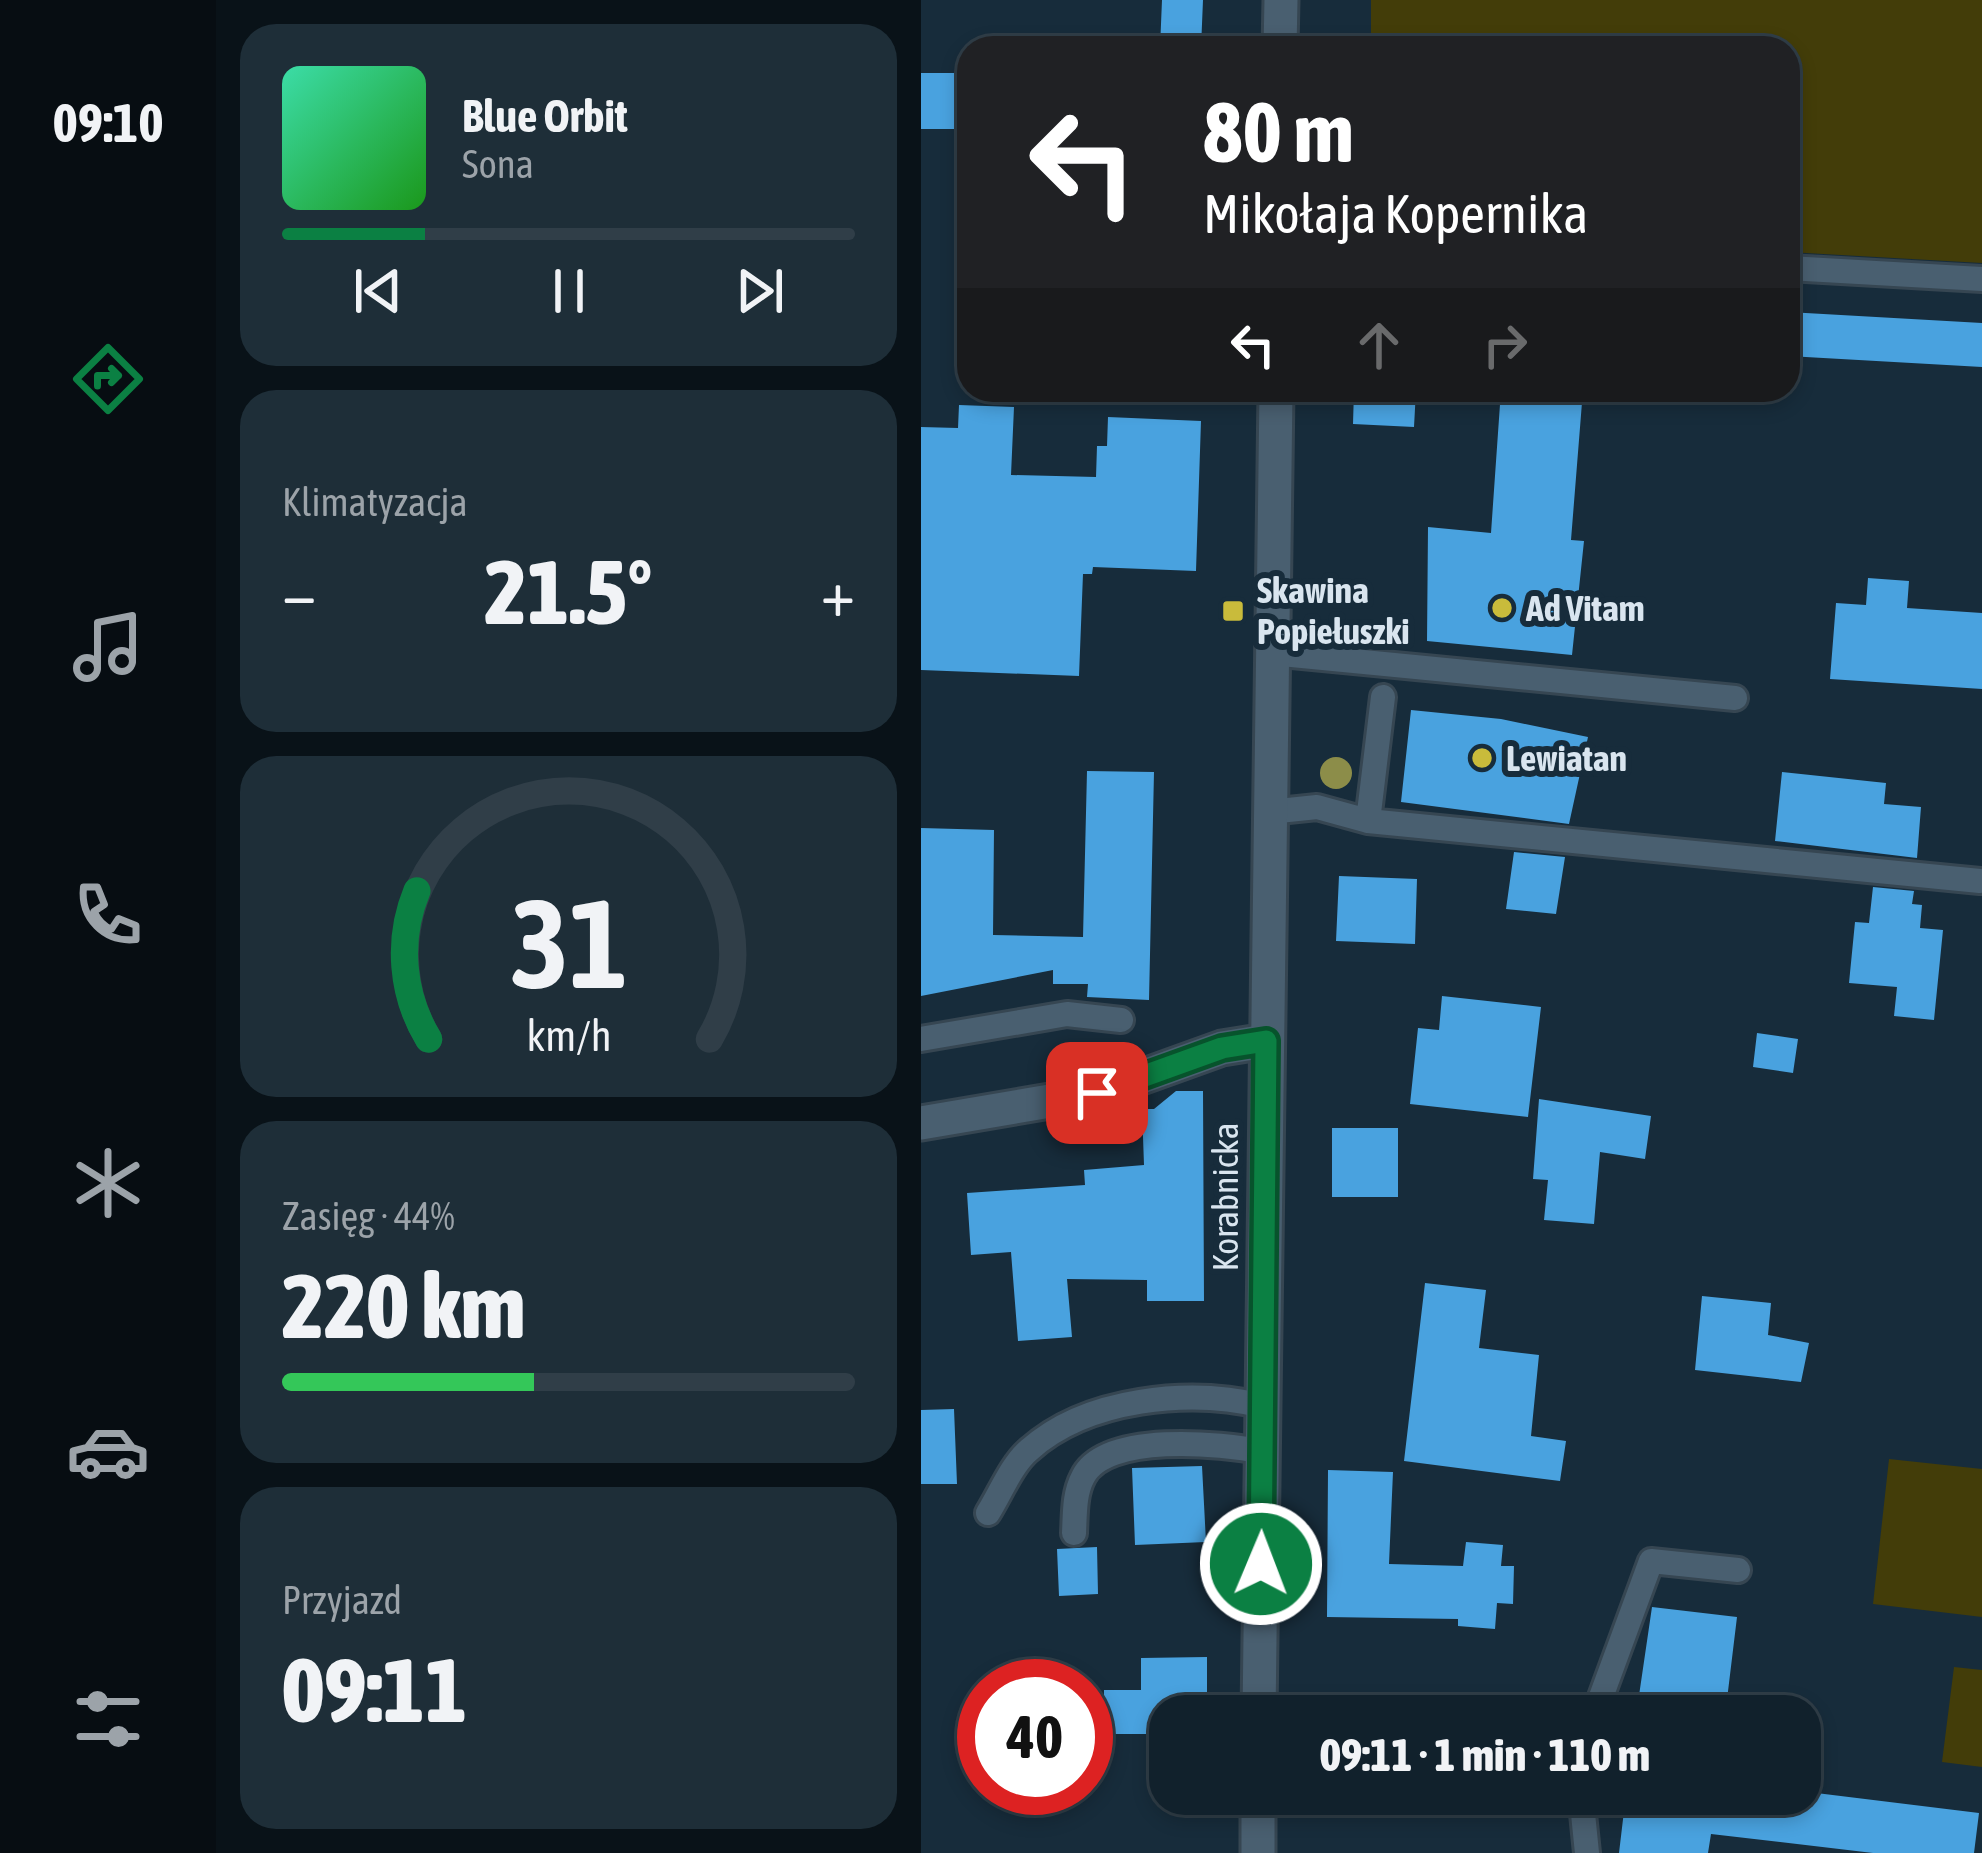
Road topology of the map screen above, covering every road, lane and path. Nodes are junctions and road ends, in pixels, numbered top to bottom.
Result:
1 (1281, 0) edge
2 (1280, 36) edge
3 (1800, 269) edge
4 (1982, 279) edge
5 (1276, 402) edge
6 (1271, 653) junction
7 (1382, 697) dead end
8 (1735, 698) dead end
9 (1269, 812) junction
10 (1368, 821) junction
11 (1980, 881) edge
12 (1121, 1020) dead end
13 (921, 1039) edge
14 (1266, 1041) junction
15 (921, 1123) edge
16 (1263, 1406) junction
17 (1263, 1452) junction
18 (988, 1513) dead end
19 (1074, 1533) dead end
20 (1738, 1570) dead end
21 (1259, 1695) edge
22 (1602, 1695) edge
23 (1258, 1815) edge
24 (1583, 1815) edge
25 (1258, 1853) edge
26 (1587, 1853) edge

1 - 2 street
3 - 4 lane
5 - 6 street, Korabnicka
6 - 8 lane
6 - 9 street, Korabnicka
7 - 10 lane
9 - 10 lane
9 - 14 street, Korabnicka
10 - 11 lane
12 - 13 lane
14 - 15 street
14 - 16 street, Korabnicka
16 - 17 street, Korabnicka
16 - 18 lane
17 - 19 lane
17 - 21 street, Korabnicka
20 - 22 lane
23 - 25 street
24 - 26 lane

